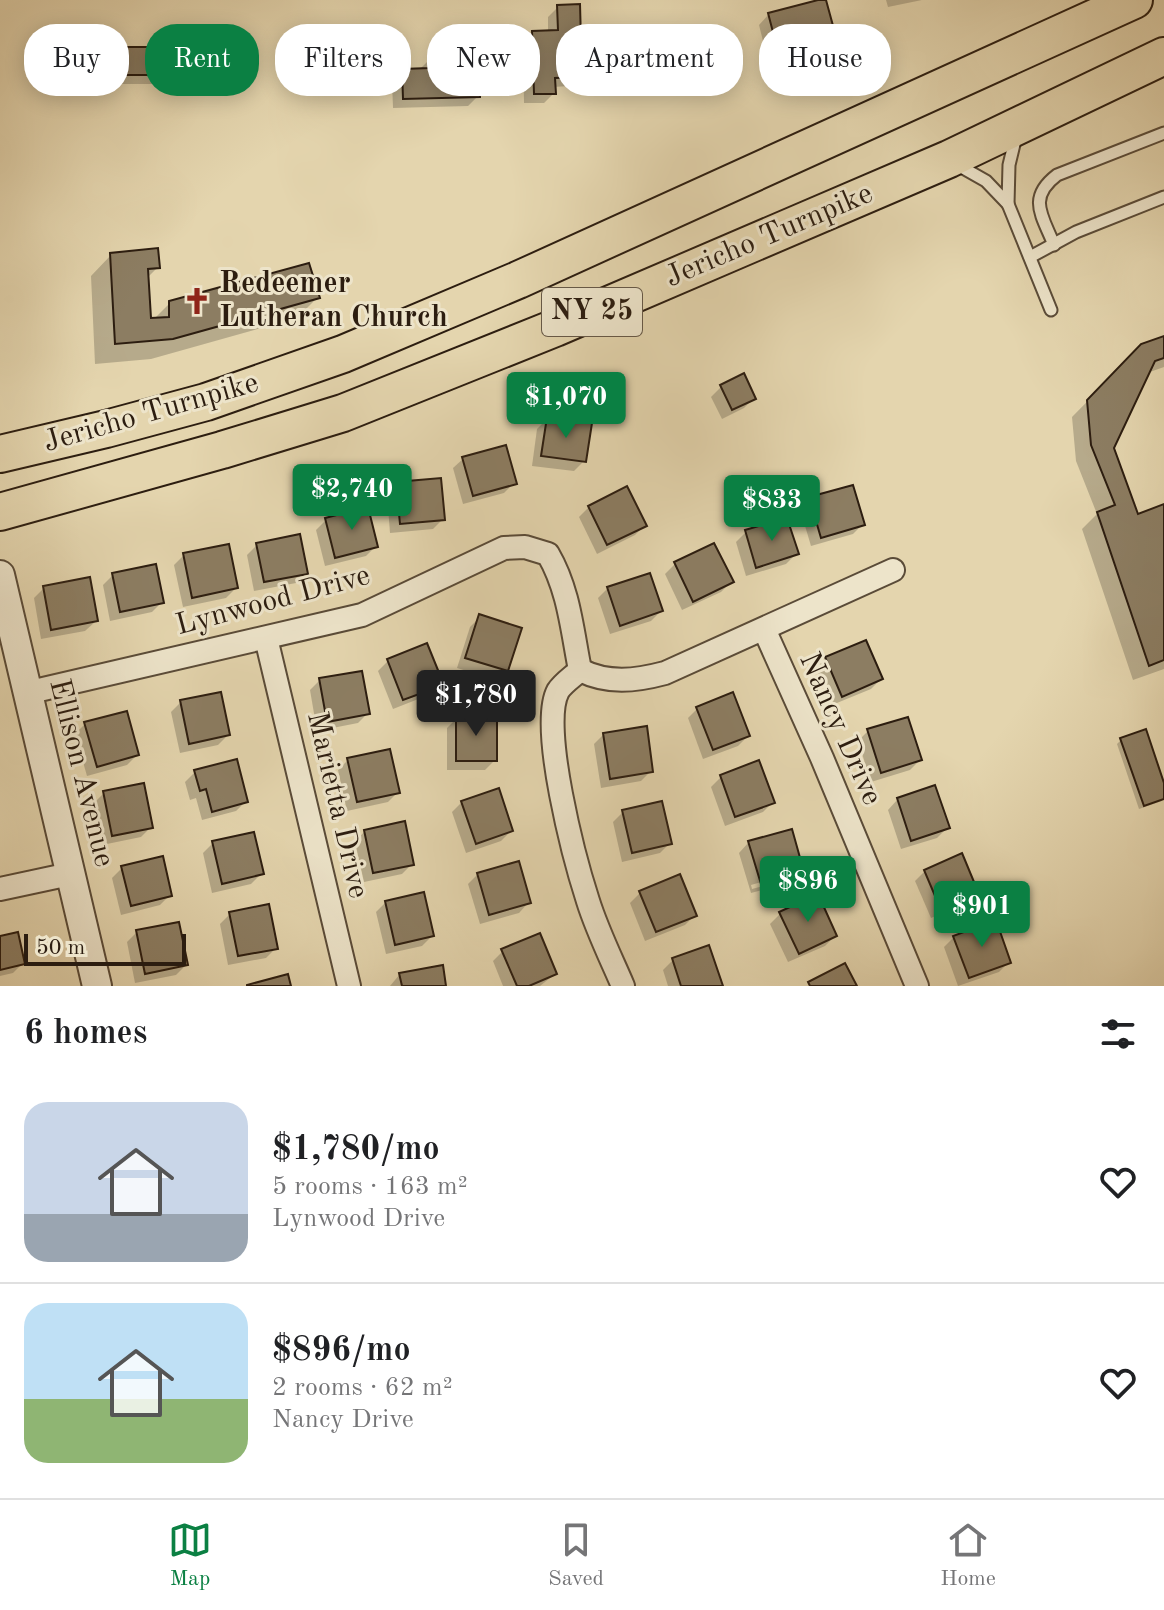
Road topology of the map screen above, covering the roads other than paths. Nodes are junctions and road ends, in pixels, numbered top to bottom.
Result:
1 (1134, 0) edge
2 (1164, 56) edge
3 (1017, 128) junction
4 (1164, 133) edge
5 (949, 159) junction
6 (1164, 197) edge
7 (1008, 204) junction
8 (1054, 245) junction
9 (1030, 257) junction
10 (1051, 310) dead end
11 (0, 454) edge
12 (0, 512) edge
13 (893, 570) dead end
14 (0, 575) edge
15 (764, 629) junction
16 (266, 638) junction
17 (580, 670) junction
18 (26, 693) junction
19 (70, 874) junction
20 (0, 889) edge
21 (97, 986) edge
22 (349, 986) edge
23 (623, 986) edge
24 (917, 986) edge

1 - 11 main road, Jericho Turnpike / NY 25
2 - 3 main road, Jericho Turnpike / NY 25
3 - 5 main road, Jericho Turnpike / NY 25
3 - 7 lane
4 - 8 lane
5 - 7 lane
5 - 12 main road, Jericho Turnpike / NY 25
6 - 8 lane
7 - 9 lane
8 - 9 lane
9 - 10 lane
13 - 15 street
14 - 18 street, Ellison Avenue
15 - 17 street
15 - 24 street, Nancy Drive
16 - 17 street, Lynwood Drive
16 - 18 street, Lynwood Drive
16 - 22 street, Marietta Drive
17 - 23 street
18 - 19 street, Ellison Avenue
19 - 20 street
19 - 21 street, Ellison Avenue

